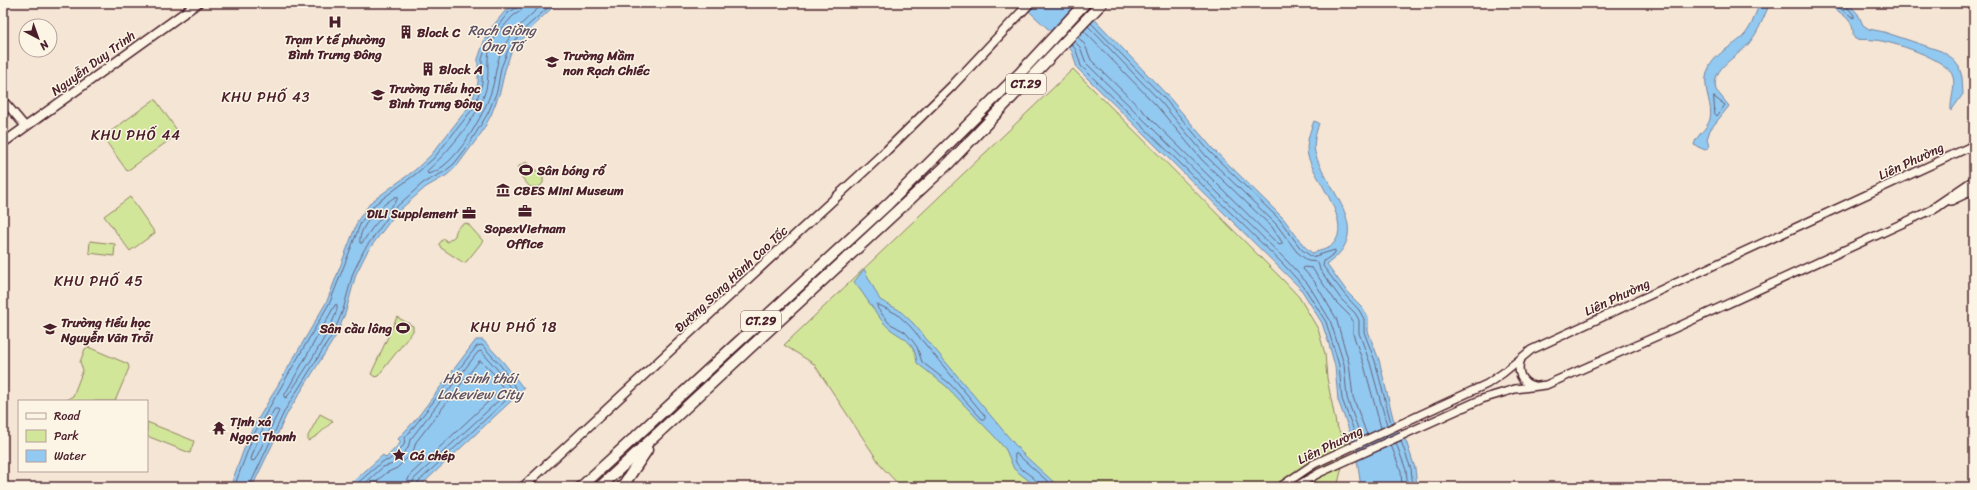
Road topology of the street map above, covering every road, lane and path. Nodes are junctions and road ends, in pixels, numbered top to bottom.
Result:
1 (198, 3) edge
2 (1030, 3) edge
3 (1085, 3) edge
4 (1102, 3) edge
5 (3, 100) edge
6 (25, 126) junction
7 (3, 143) edge
8 (1974, 145) edge
9 (1974, 182) edge
10 (1974, 190) edge
11 (1933, 209) junction
12 (1523, 356) junction
13 (1536, 387) junction
14 (677, 416) junction
15 (523, 487) edge
16 (582, 487) edge
17 (600, 487) edge
18 (622, 487) edge
19 (1280, 487) edge
20 (1296, 487) edge

1 - 6 main road, Nguyễn Duy Trinh
2 - 15 main road, Đường Song Hành Cao Tốc
3 - 16 highway, CT.29
4 - 14 highway, CT.29
5 - 6 street
6 - 7 main road, Nguyễn Duy Trinh
8 - 12 street, Liên Phường
9 - 11 highway
10 - 11 street, Liên Phường
11 - 13 street, Liên Phường
12 - 13 street
12 - 19 street, Liên Phường
13 - 20 street, Liên Phường
14 - 17 highway, CT.29
14 - 18 highway

